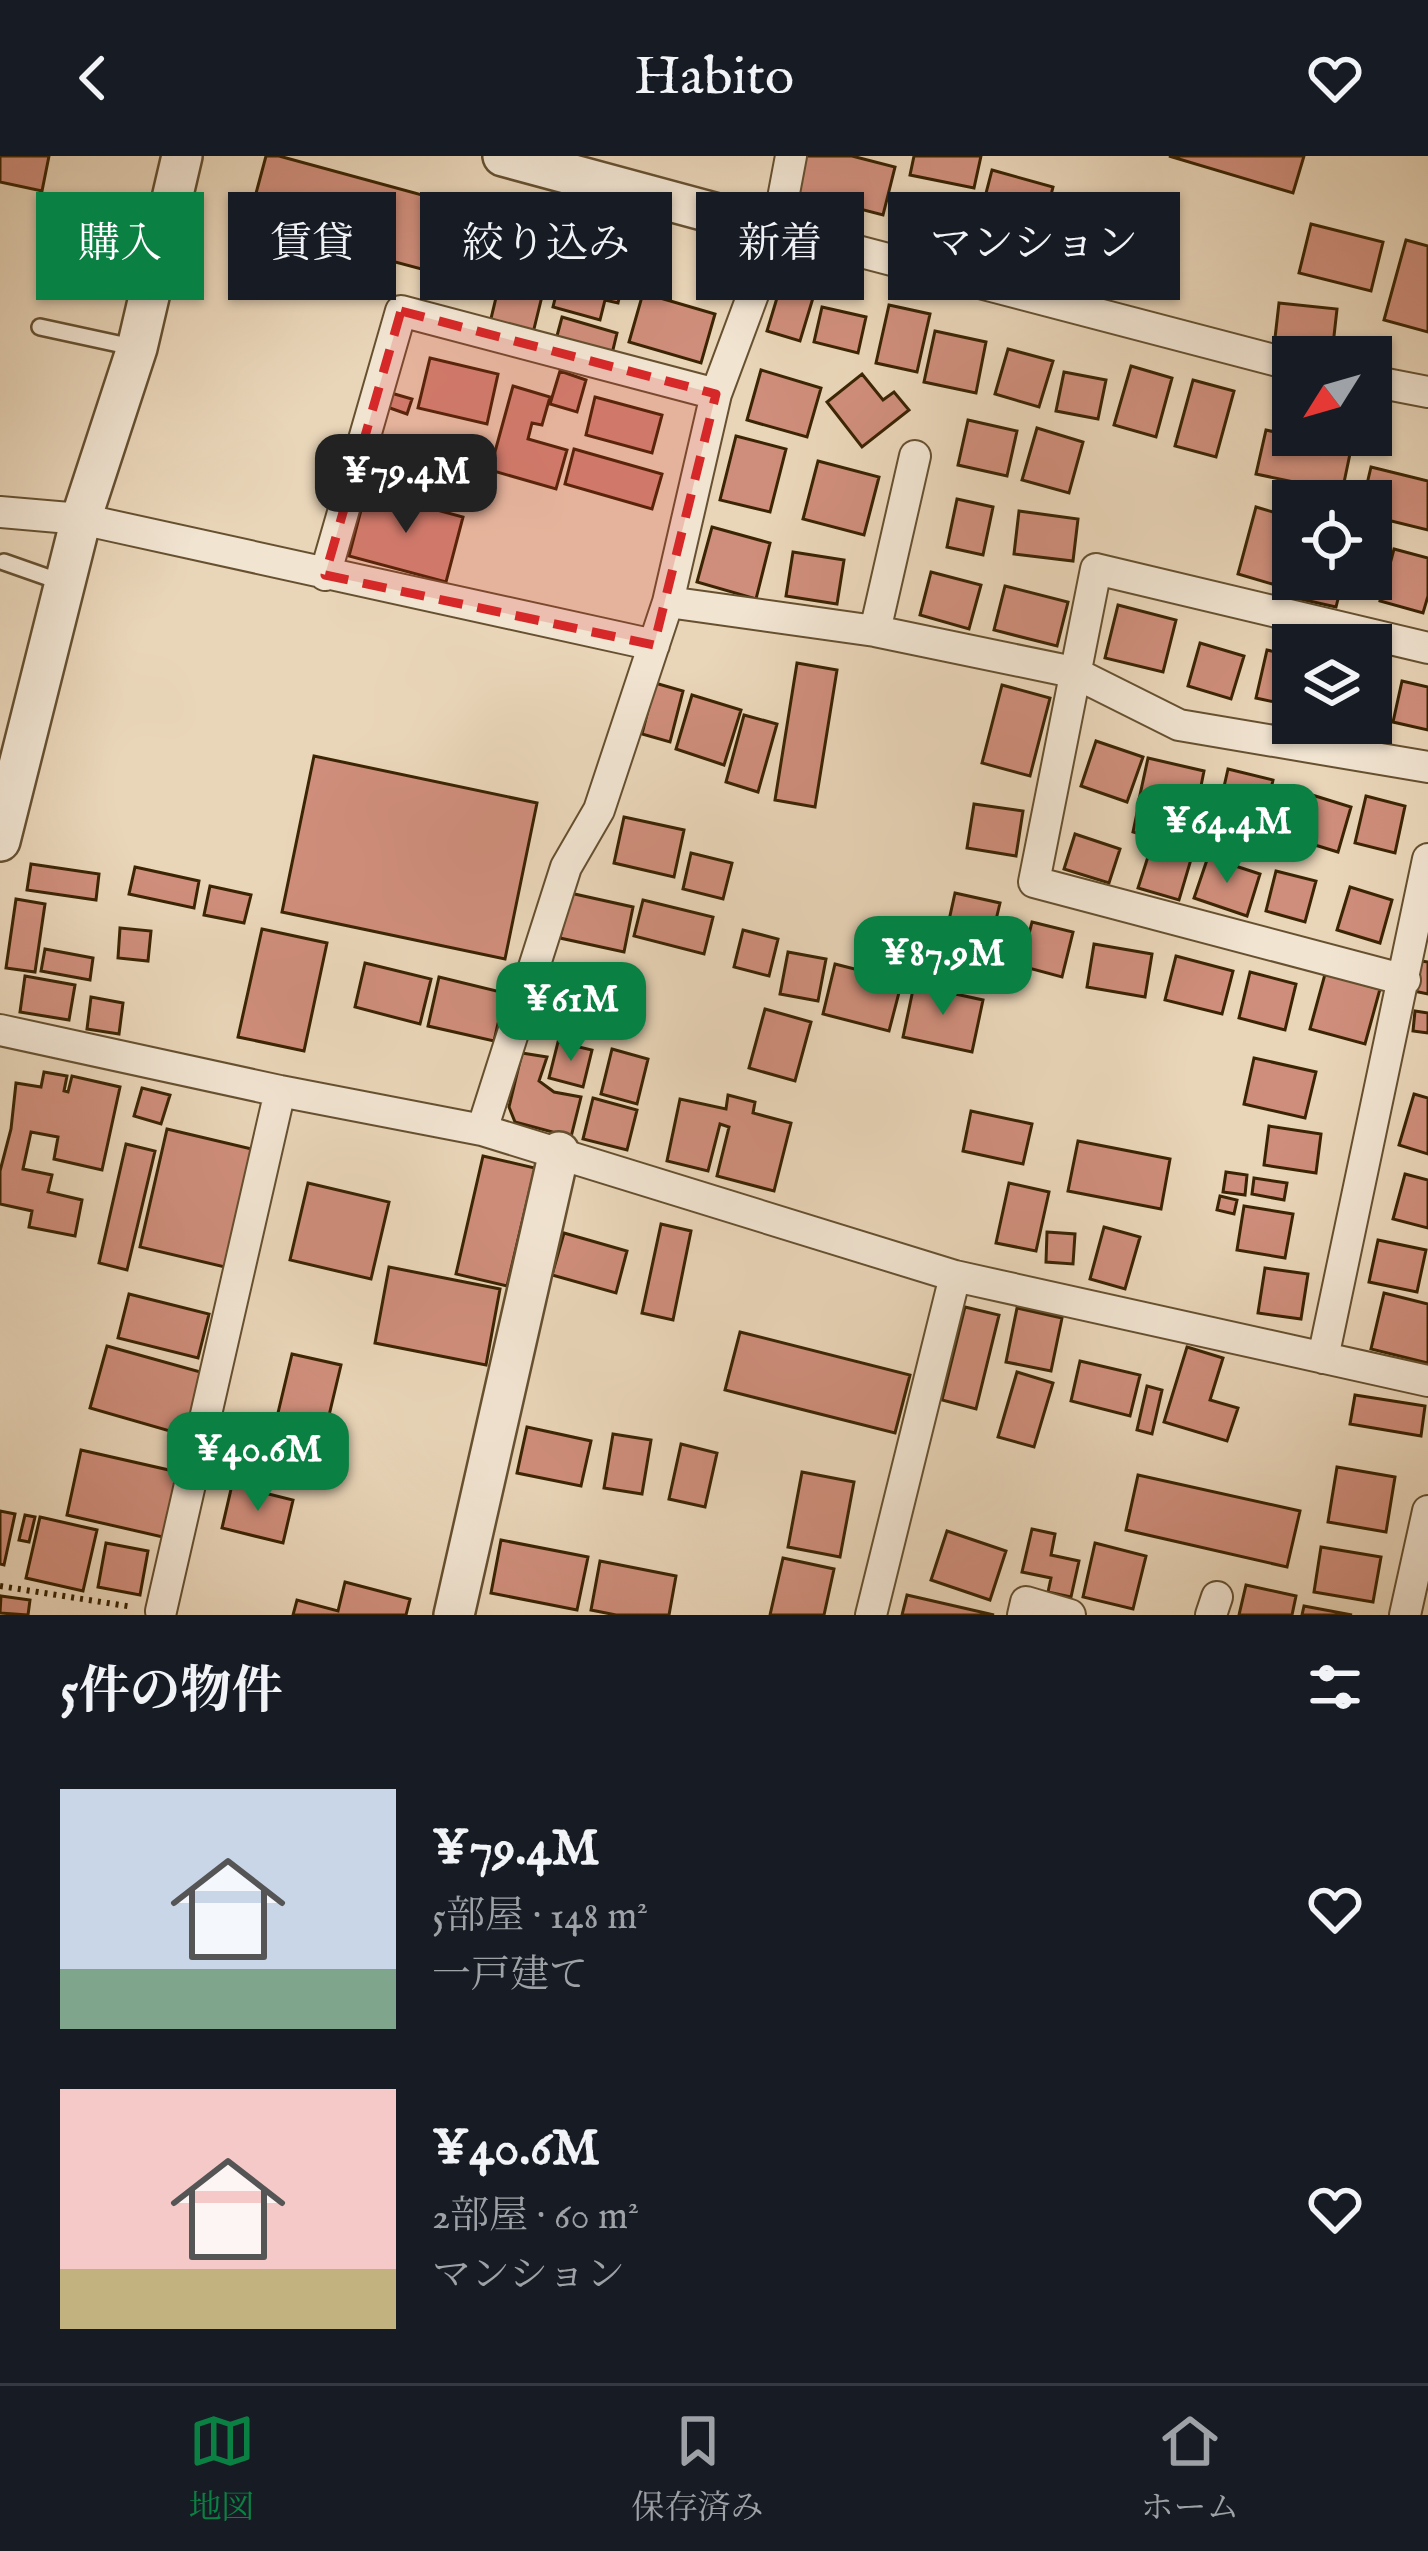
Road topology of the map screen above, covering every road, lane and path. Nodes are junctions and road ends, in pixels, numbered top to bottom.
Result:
1 (182, 156) edge
2 (502, 156) edge
3 (791, 156) edge
4 (174, 192) edge
5 (784, 192) edge
6 (696, 208) edge
7 (864, 253) edge
8 (148, 300) edge
9 (751, 300) edge
10 (40, 327) dead end
11 (137, 348) junction
12 (1272, 360) edge
13 (1392, 385) edge
14 (1428, 392) edge
15 (716, 394) junction
16 (915, 456) dead end
17 (1, 518) edge
18 (81, 520) junction
19 (4, 562) dead end
20 (325, 575) junction
21 (63, 584) junction
22 (668, 602) junction
23 (875, 631) junction
24 (654, 646) junction
25 (1428, 648) edge
26 (1073, 672) junction
27 (1428, 767) edge
28 (0, 841) edge
29 (1428, 859) edge
30 (1405, 980) junction
31 (0, 1030) edge
32 (280, 1091) junction
33 (482, 1130) junction
34 (559, 1152) junction
35 (955, 1276) junction
36 (1323, 1358) junction
37 (1428, 1381) edge
38 (1428, 1511) edge
39 (0, 1586) edge
40 (160, 1611) joint
41 (454, 1615) edge
42 (871, 1615) edge
43 (1023, 1615) edge
44 (1070, 1615) edge
45 (1406, 1615) edge

1 - 4 street
2 - 6 street
3 - 5 street
7 - 12 street
8 - 11 street
9 - 15 street
10 - 11 lane
11 - 18 street
13 - 14 street
15 - 20 street
15 - 22 street
16 - 23 street
17 - 18 street
18 - 20 street
18 - 21 street
19 - 21 lane
20 - 24 street
21 - 28 street
22 - 23 street
22 - 24 street
23 - 26 street
24 - 33 street
25 - 26 street
26 - 27 street
26 - 30 street
29 - 30 street
30 - 36 street
31 - 32 street
32 - 33 street
32 - 40 street
33 - 34 street
34 - 35 street
34 - 41 street
35 - 36 street
35 - 42 street
36 - 37 street
38 - 45 street
39 - 40 path
43 - 44 street

